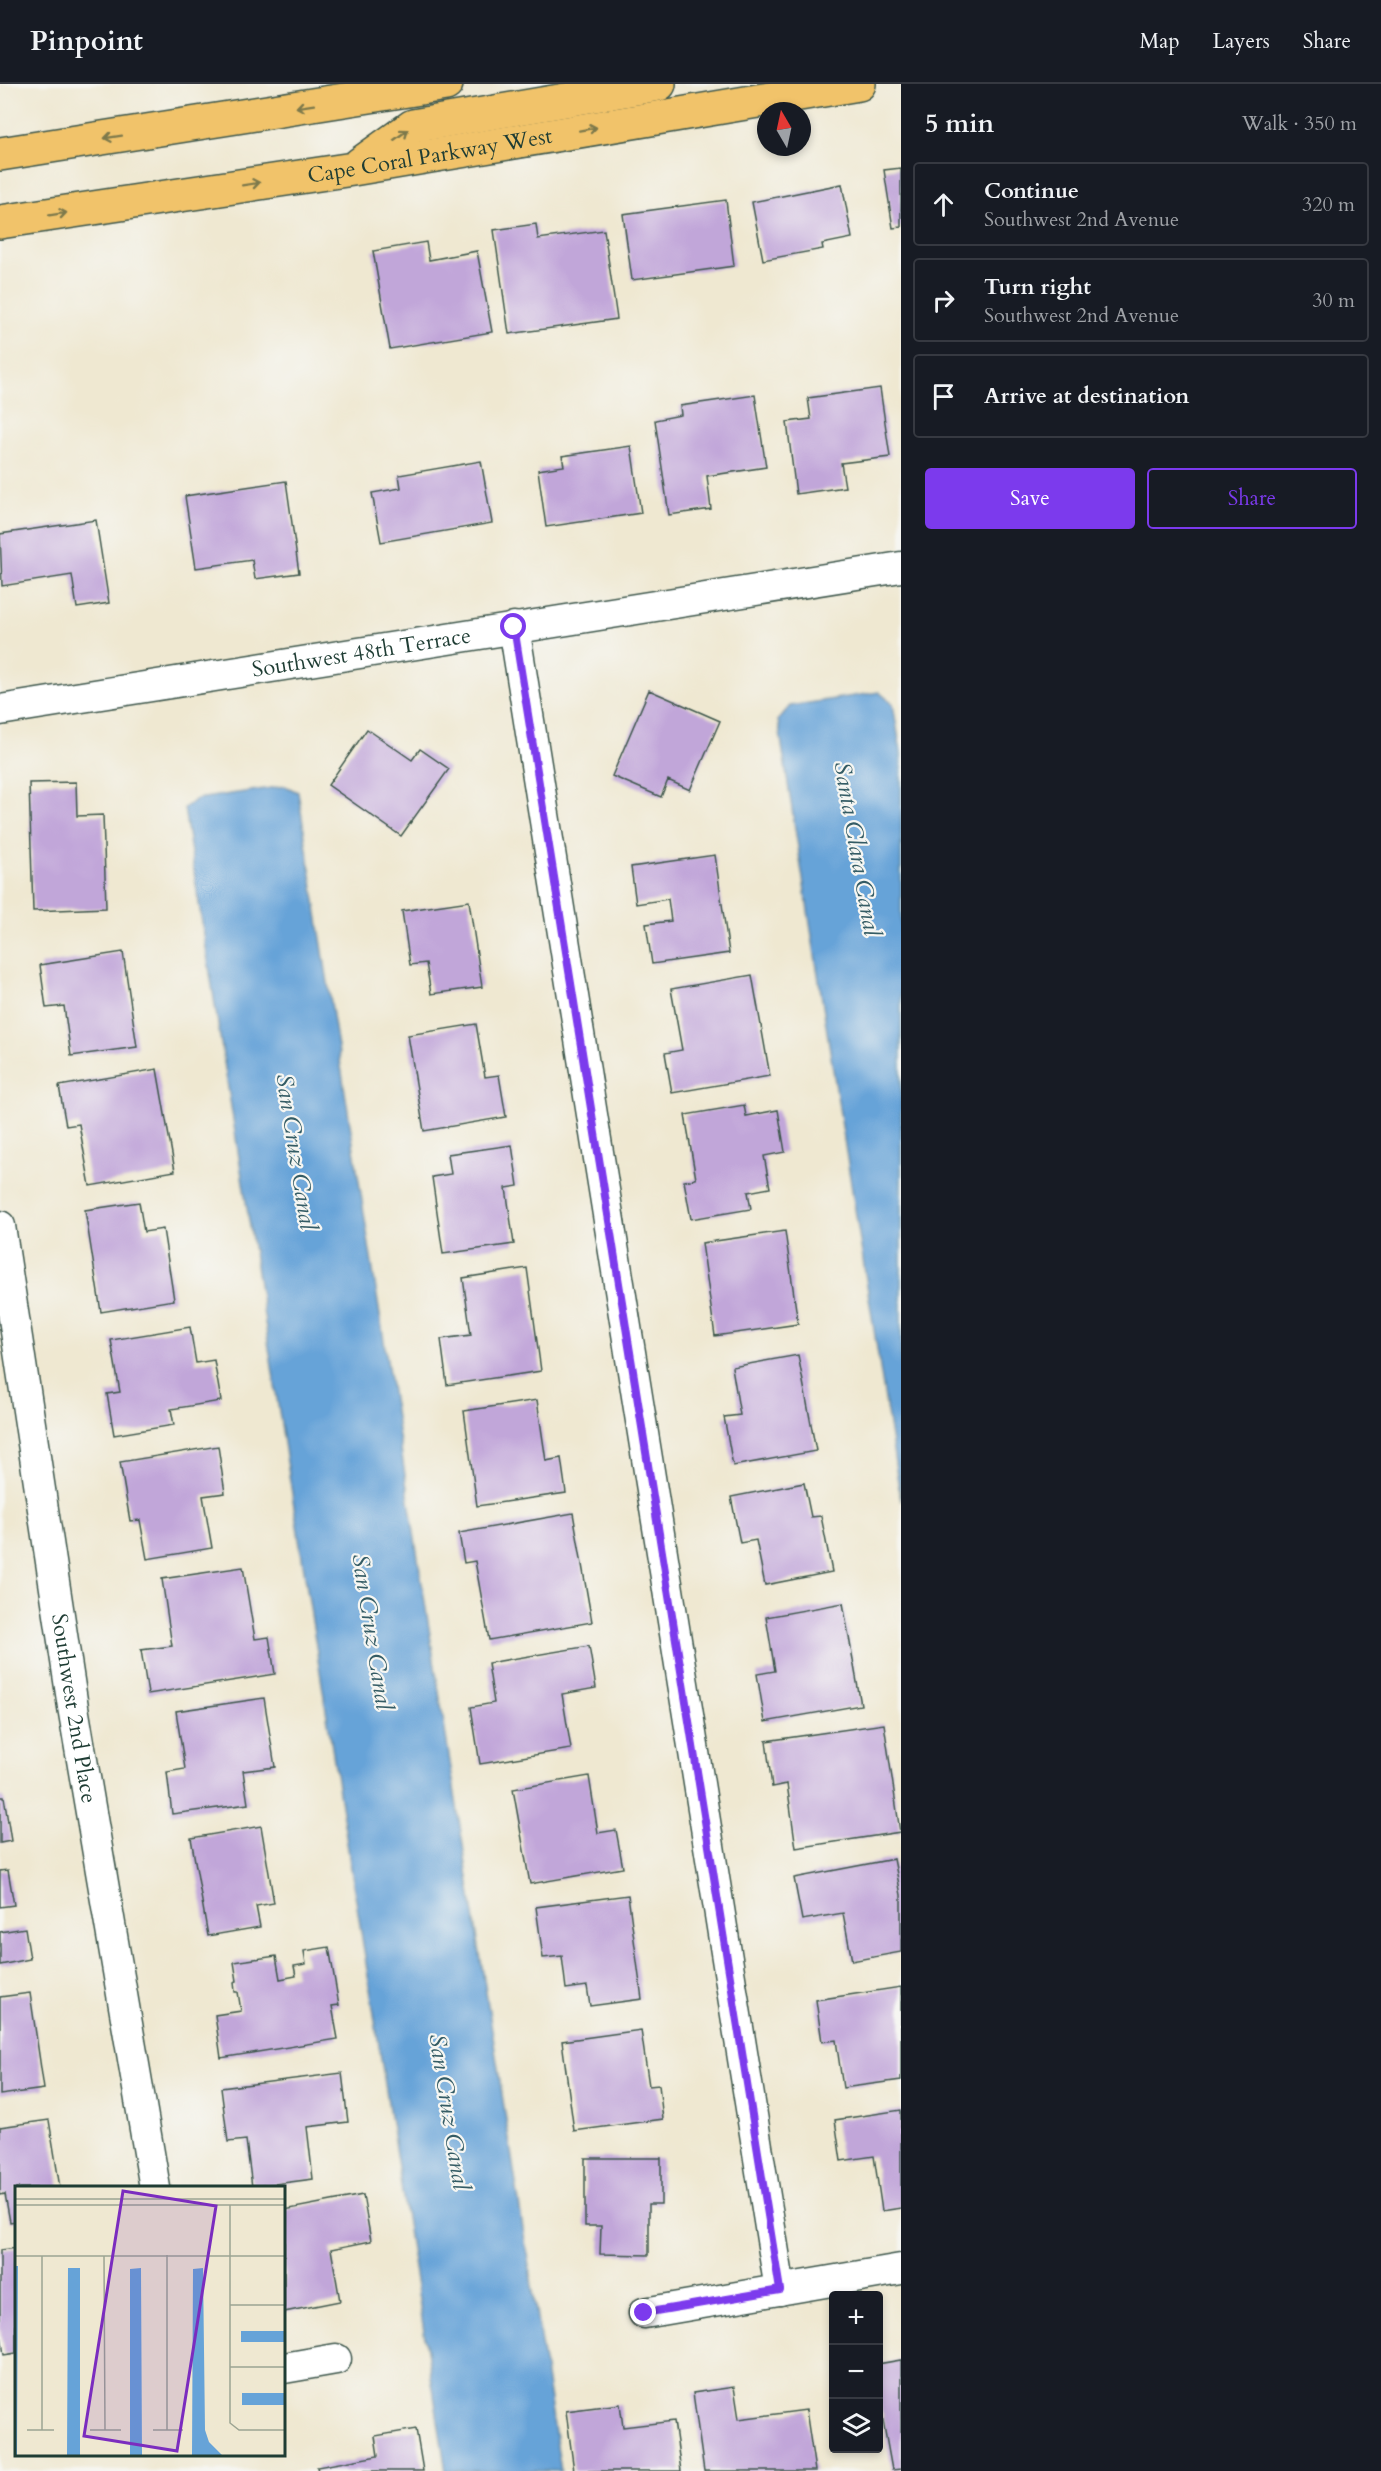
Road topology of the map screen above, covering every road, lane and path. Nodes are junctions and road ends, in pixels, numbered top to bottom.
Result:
1 (446, 84) edge
2 (659, 84) edge
3 (859, 84) edge
4 (0, 154) edge
5 (354, 169) junction
6 (0, 222) edge
7 (901, 567) edge
8 (514, 627) junction
9 (0, 710) edge
10 (0, 1226) edge
11 (155, 2186) edge
12 (901, 2269) edge
13 (780, 2290) junction
14 (644, 2313) dead end
15 (336, 2359) dead end
16 (285, 2368) edge

1 -> 4 main road
5 -> 2 main road
5 -> 3 main road, Cape Coral Parkway West
6 -> 5 main road, Cape Coral Parkway West
7 - 8 street, Southwest 48th Terrace
8 - 9 street, Southwest 48th Terrace
8 - 13 street
10 - 11 street, Southwest 2nd Place
12 - 13 street
13 - 14 street
15 - 16 street

